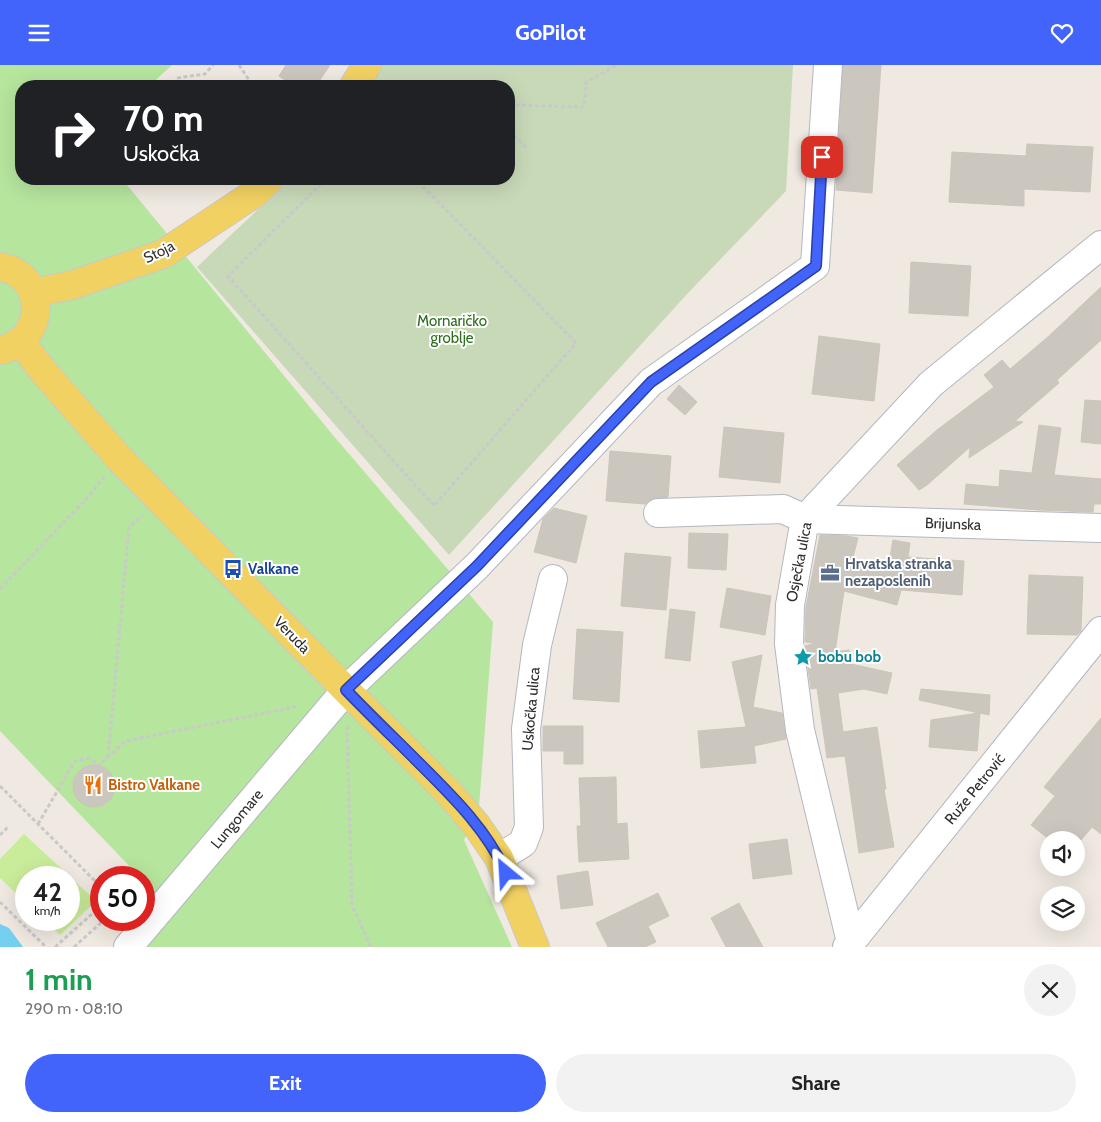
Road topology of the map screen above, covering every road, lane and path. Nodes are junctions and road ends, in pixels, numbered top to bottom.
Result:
1 (213, 65) edge
2 (239, 65) edge
3 (367, 65) edge
4 (617, 65) edge
5 (828, 65) edge
6 (177, 78) dead end
7 (249, 80) edge
8 (358, 80) edge
9 (515, 105) edge
10 (515, 137) edge
11 (527, 148) dead end
12 (263, 185) edge
13 (320, 185) edge
14 (422, 185) edge
15 (1101, 245) edge
16 (0, 267) edge
17 (33, 293) junction
18 (10, 346) edge
19 (119, 458) junction
20 (658, 513) dead end
21 (805, 519) junction
22 (129, 527) dead end
23 (1101, 528) edge
24 (553, 579) dead end
25 (0, 589) edge
26 (1101, 631) edge
27 (346, 690) junction
28 (300, 706) dead end
29 (108, 758) junction
30 (0, 786) edge
31 (38, 824) junction
32 (8, 827) dead end
33 (0, 835) edge
34 (499, 858) junction
35 (90, 876) edge
36 (0, 902) edge
37 (90, 916) edge
38 (92, 931) edge
39 (849, 945) edge
40 (46, 947) edge
41 (54, 947) edge
42 (74, 947) edge
43 (128, 947) edge
44 (371, 947) edge
45 (535, 947) edge

1 - 6 path
2 - 7 path
3 - 8 main road
4 - 9 path
5 - 27 street, Lungomare
10 - 11 path
12 - 17 main road, Stoja
13 - 14 path
15 - 21 street, Osječka ulica
16 - 17 main road
17 - 18 main road
18 - 19 main road, Veruda
19 - 25 path
19 - 27 main road, Veruda
20 - 21 street
21 - 23 street, Brijunska
21 - 39 street, Osječka ulica
22 - 29 path
24 - 34 street, Uskočka ulica
26 - 39 street, Ruže Petrović
27 - 34 main road, Veruda
27 - 43 street, Lungomare
27 - 44 path
28 - 29 path
29 - 31 path
30 - 31 path
31 - 35 path
32 - 33 path
34 - 45 main road, Veruda
36 - 40 path
37 - 41 path
38 - 42 path

